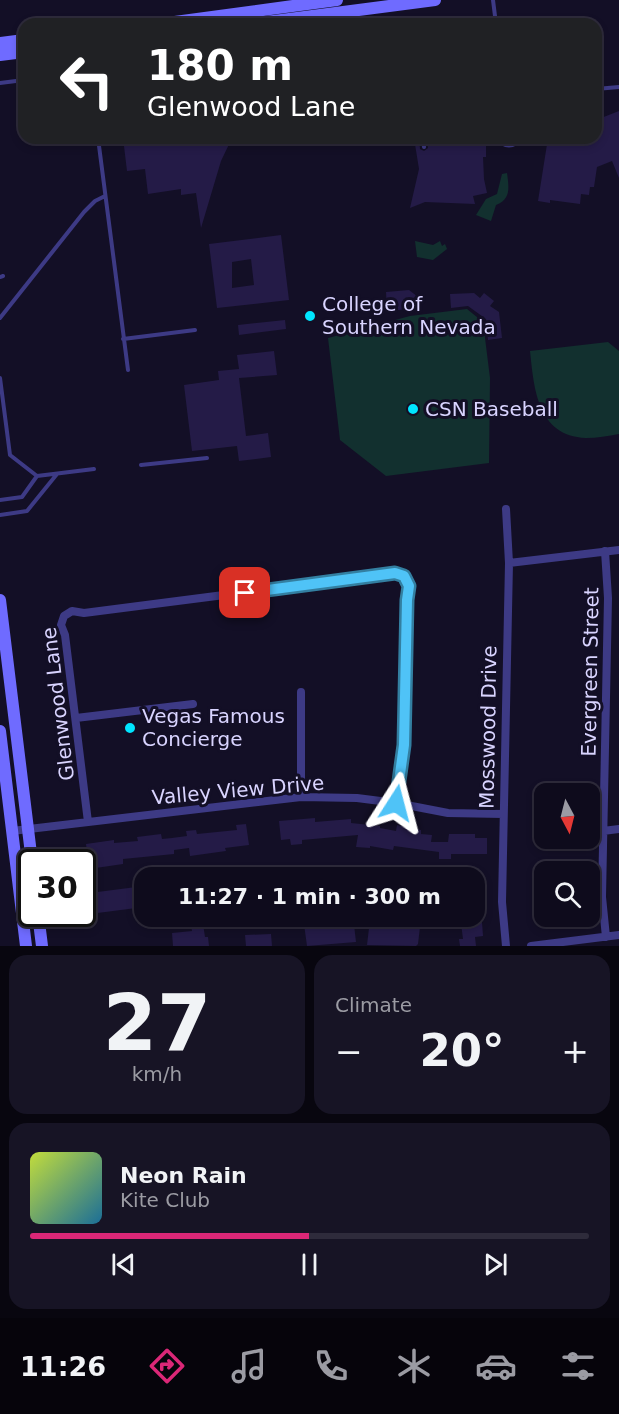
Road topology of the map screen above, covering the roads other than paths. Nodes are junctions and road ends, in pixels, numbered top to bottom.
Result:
1 (337, 0) edge
2 (435, 0) edge
3 (493, 0) edge
4 (376, 4) edge
5 (351, 6) edge
6 (259, 18) edge
7 (262, 18) edge
8 (495, 18) edge
9 (18, 41) edge
10 (0, 43) edge
11 (18, 53) edge
12 (0, 56) edge
13 (18, 81) edge
14 (0, 83) edge
15 (619, 87) edge
16 (602, 88) edge
17 (99, 144) edge
18 (424, 144) edge
19 (424, 147) dead end
20 (105, 196) junction
21 (0, 318) edge
22 (195, 330) dead end
23 (123, 339) junction
24 (128, 370) dead end
25 (0, 378) edge
26 (207, 458) dead end
27 (141, 465) dead end
28 (94, 469) dead end
29 (57, 474) junction
30 (37, 476) junction
31 (0, 500) edge
32 (506, 509) dead end
33 (0, 515) edge
34 (619, 549) edge
35 (605, 551) junction
36 (508, 563) junction
37 (0, 600) edge
38 (301, 692) dead end
39 (193, 704) dead end
40 (76, 718) junction
41 (0, 731) edge
42 (301, 797) junction
43 (396, 803) junction
44 (503, 814) junction
45 (88, 822) junction
46 (27, 829) junction
47 (619, 829) edge
48 (12, 831) junction
49 (603, 831) junction
50 (30, 849) edge
51 (18, 879) edge
52 (24, 927) edge
53 (31, 927) edge
54 (40, 927) edge
55 (619, 935) edge
56 (606, 937) junction
57 (26, 946) edge
58 (33, 946) edge
59 (42, 946) edge
60 (506, 946) edge
61 (531, 946) edge

1 - 6 main road
2 - 4 main road
3 - 8 lane
4 - 5 main road
5 - 7 main road
9 - 10 main road
11 - 12 main road
13 - 14 lane
15 - 16 lane
17 - 20 lane
18 - 19 lane
20 - 21 lane
20 - 23 lane
22 - 23 lane
23 - 24 lane
25 - 30 lane
26 - 27 lane
28 - 29 lane
29 - 30 lane
29 - 33 lane
30 - 31 lane
32 - 36 street, Mosswood Drive
34 - 35 street
35 - 36 street
35 - 49 street, Evergreen Street
36 - 44 street, Mosswood Drive
37 - 46 main road
38 - 42 street
39 - 40 street
40 - 43 street, Glenwood Lane
40 - 45 street, Glenwood Lane
41 - 48 main road
42 - 43 street, Valley View Drive
42 - 45 street, Valley View Drive
43 - 44 street, Valley View Drive
44 - 60 street, Mosswood Drive
45 - 46 street, Valley View Drive
46 - 48 street, Valley View Drive
46 - 50 main road
47 - 49 street
48 - 51 main road
49 - 56 street, Evergreen Street
52 - 57 main road
53 - 58 main road
54 - 59 main road
55 - 56 street
56 - 61 street

